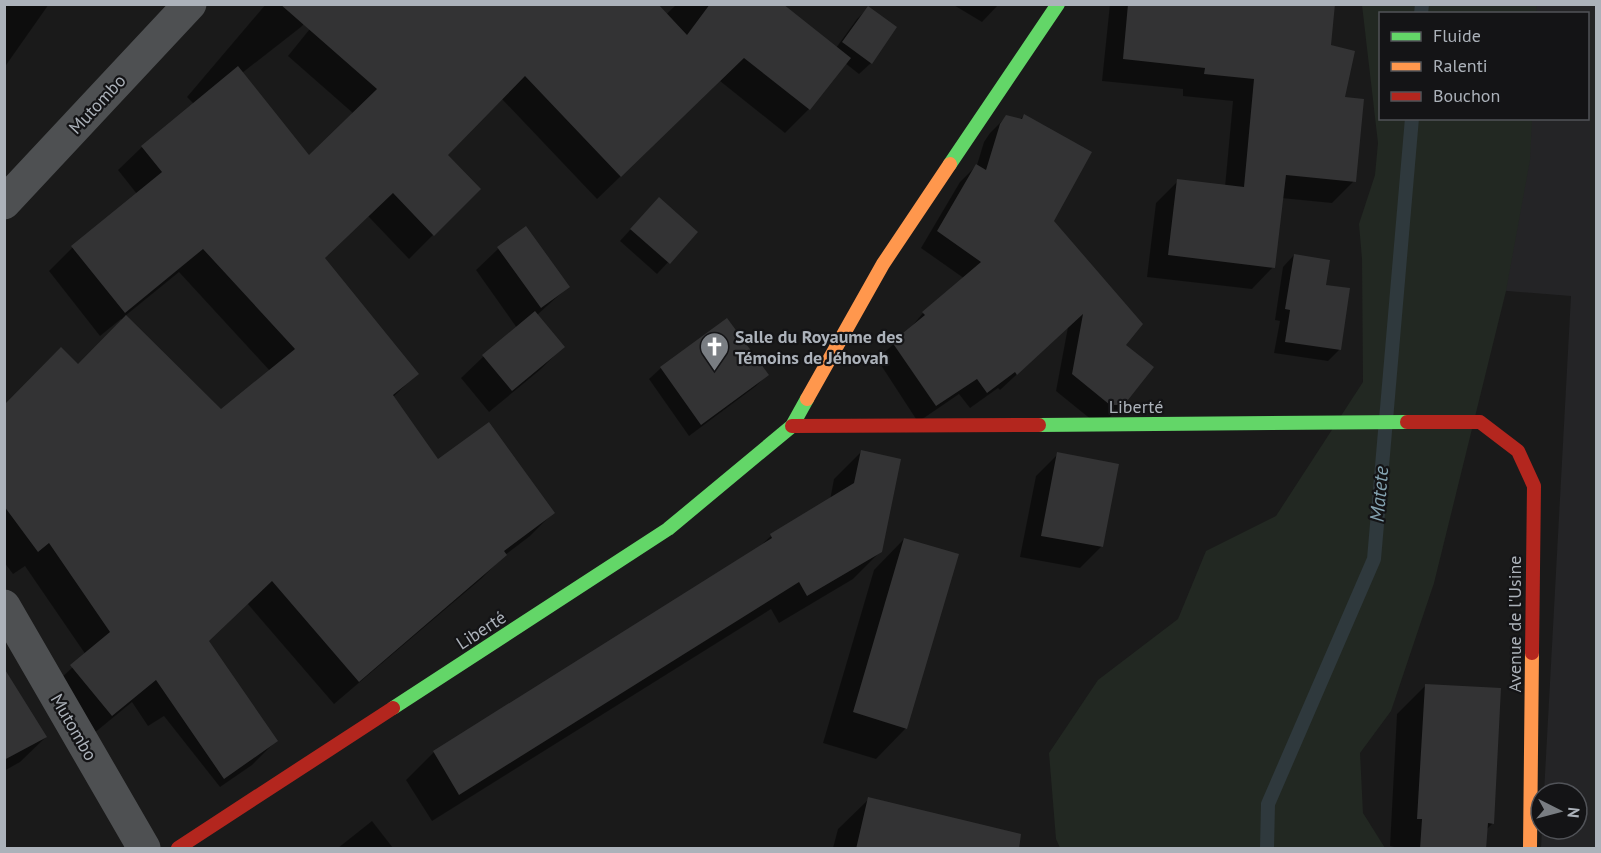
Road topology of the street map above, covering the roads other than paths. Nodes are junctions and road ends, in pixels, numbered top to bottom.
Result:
1 (190, 4) edge
2 (1058, 4) edge
3 (4, 203) edge
4 (1480, 422) joint
5 (792, 426) junction
6 (4, 606) edge
7 (144, 849) edge
8 (178, 849) edge
9 (1530, 849) edge

1 - 3 street, Mutombo
2 - 5 street, Liberté
4 - 5 street, Liberté
4 - 9 street, Avenue de l'Usine
5 - 8 street, Liberté
6 - 7 street, Mutombo

